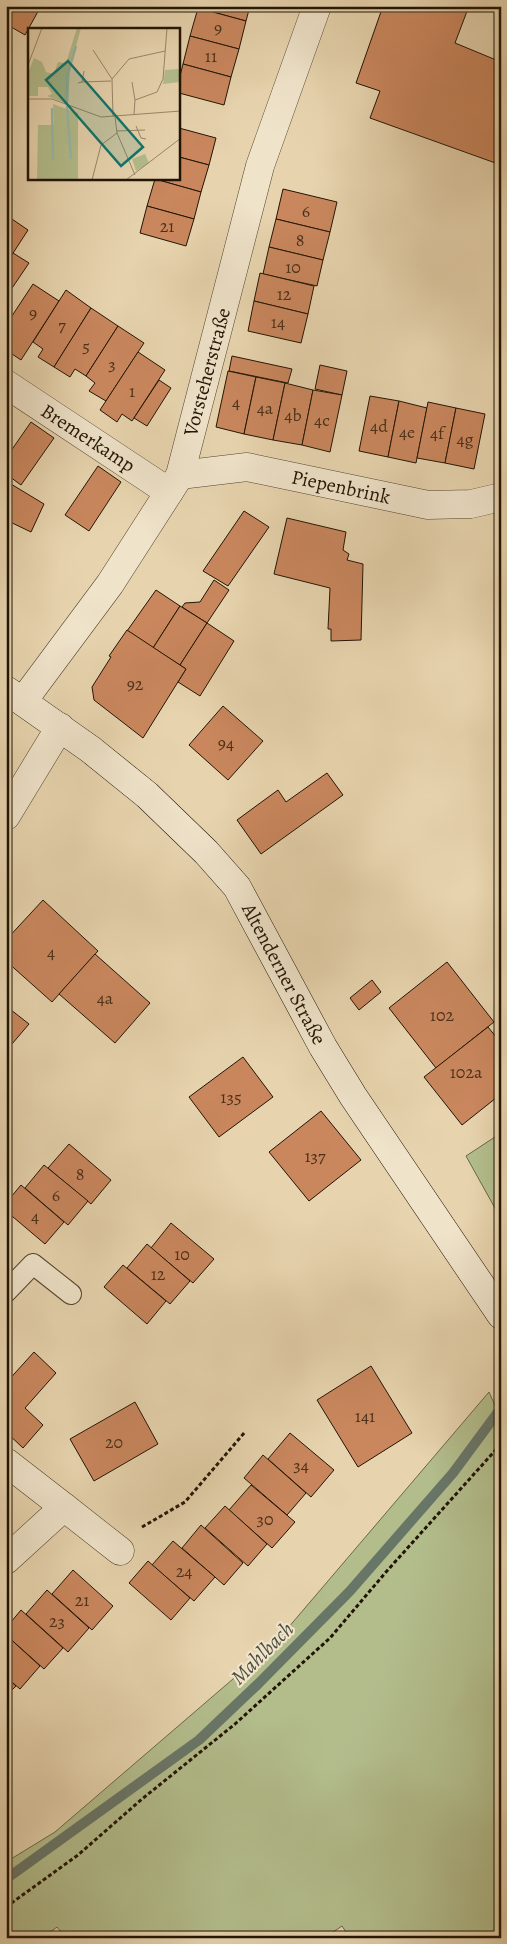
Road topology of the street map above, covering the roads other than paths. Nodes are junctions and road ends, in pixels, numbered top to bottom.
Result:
1 (317, 6) edge
2 (6, 384) edge
3 (175, 484) junction
4 (501, 497) edge
5 (15, 695) edge
6 (60, 727) junction
7 (6, 816) edge
8 (6, 1292) edge
9 (71, 1294) dead end
10 (499, 1312) edge
11 (6, 1462) edge
12 (64, 1507) junction
13 (116, 1548) road end
14 (6, 1560) edge

1 - 3 street, Vorsteherstraße
2 - 3 street, Bremerkamp
3 - 4 street, Piepenbrink
3 - 5 street, Vorsteherstraße
5 - 6 street, Altenderner Straße
6 - 7 street
6 - 10 street, Altenderner Straße
8 - 9 lane
11 - 12 street
12 - 13 street
12 - 14 street

